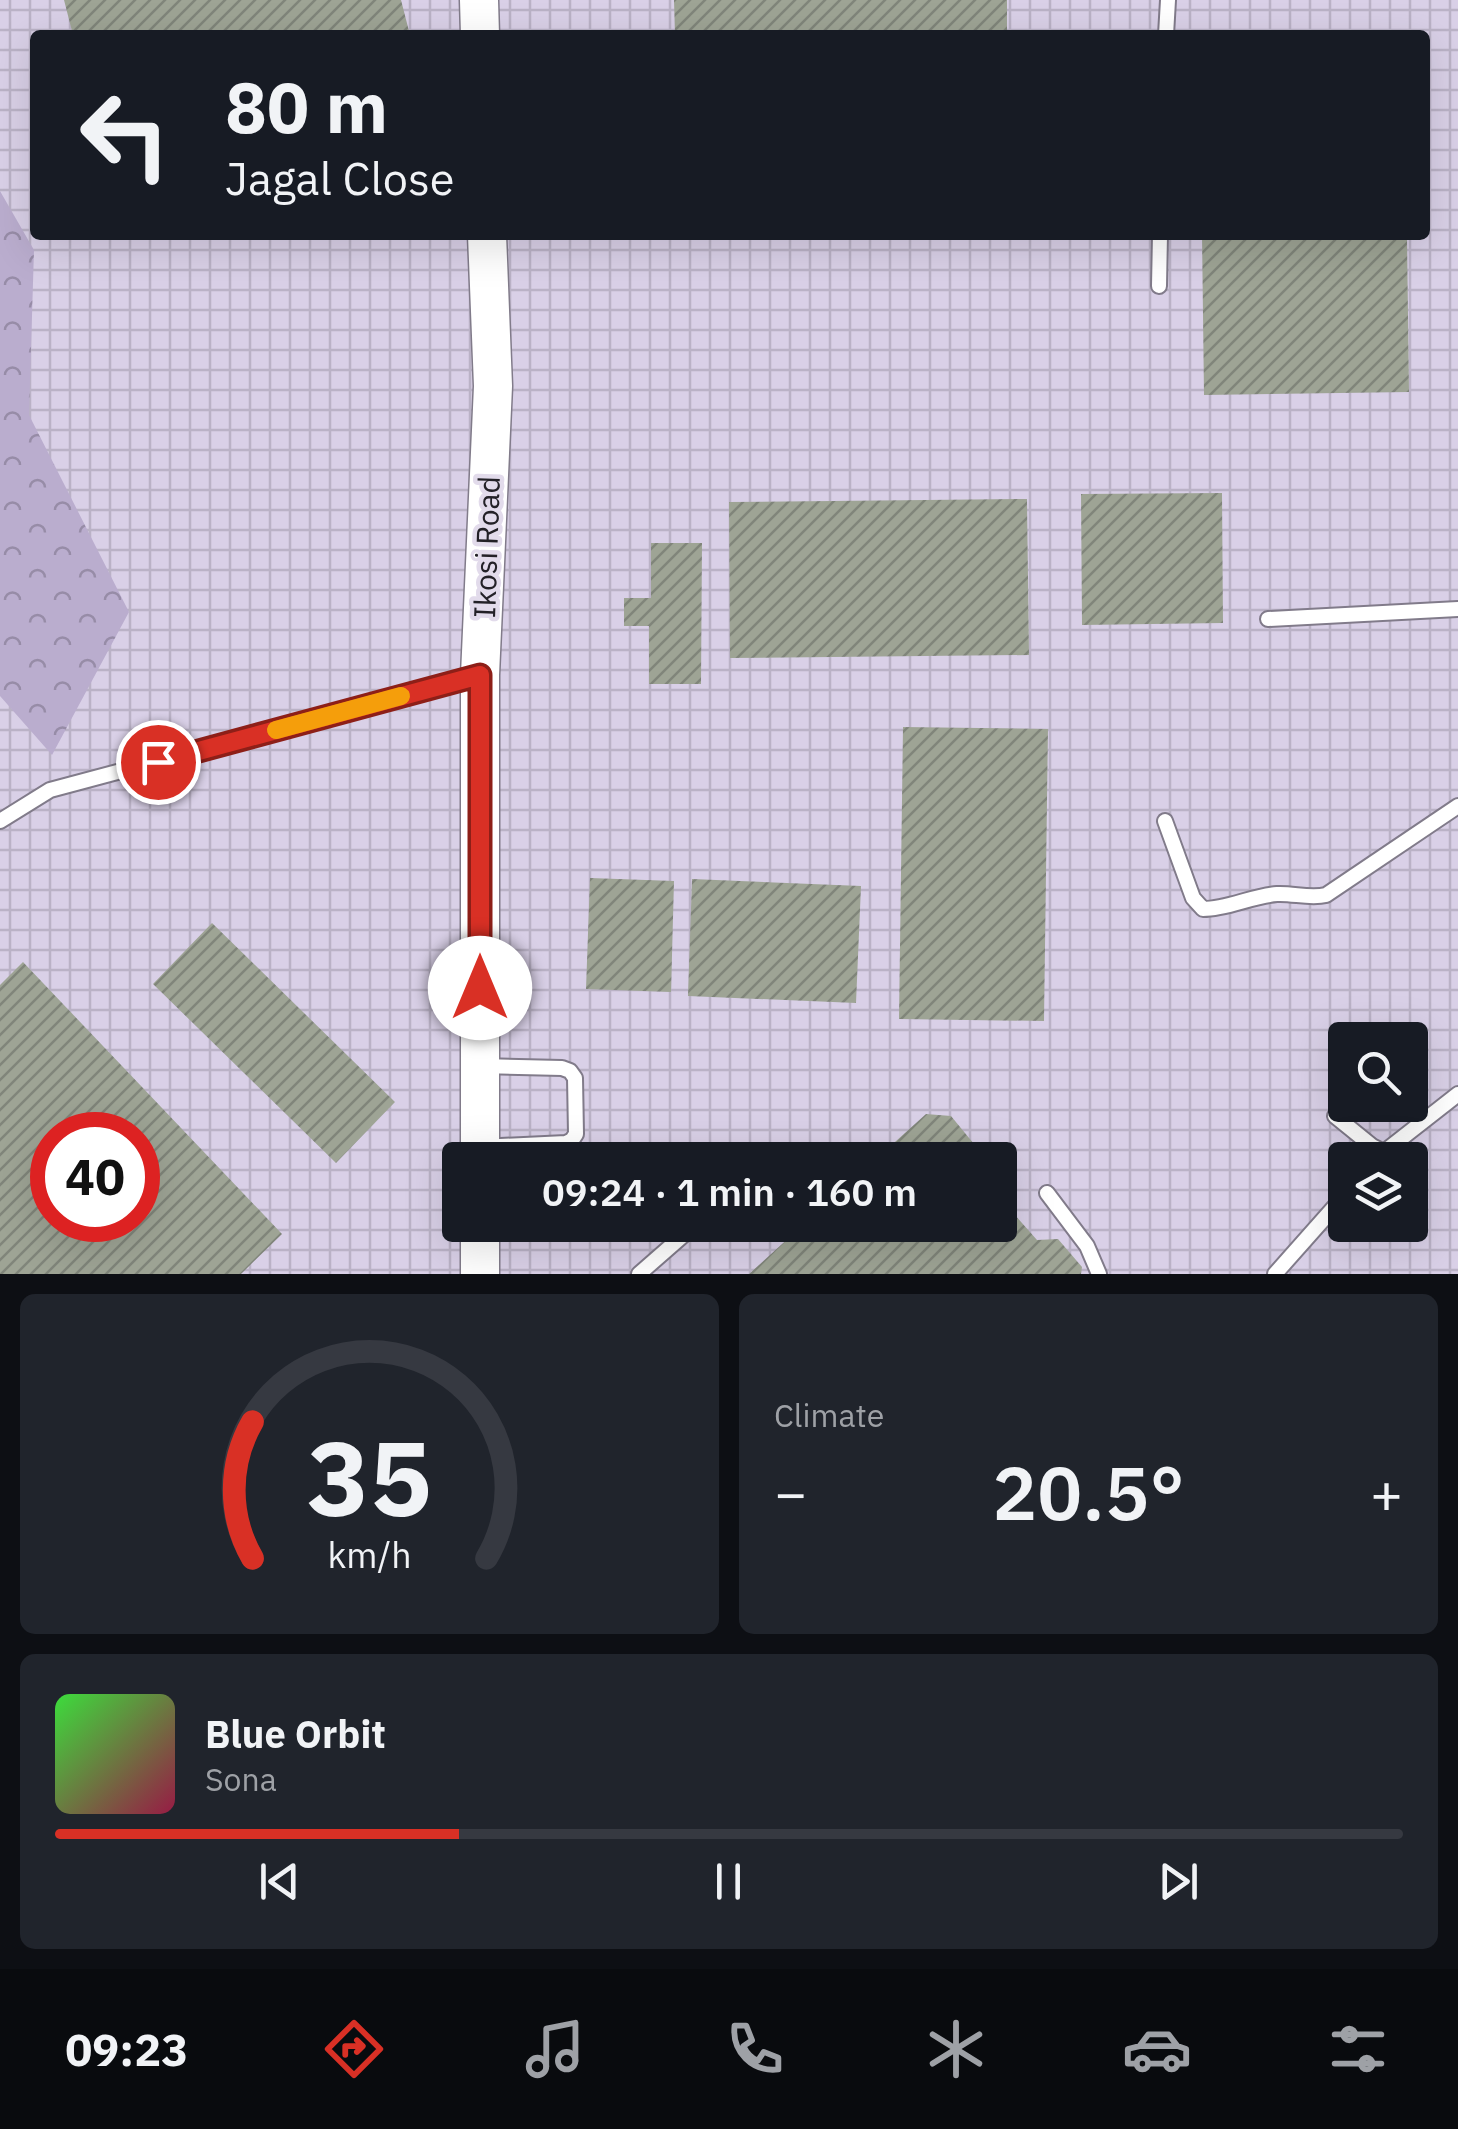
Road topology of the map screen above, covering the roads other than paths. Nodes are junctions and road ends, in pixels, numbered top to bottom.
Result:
1 (479, 0) edge
2 (1168, 0) edge
3 (480, 30) edge
4 (1166, 30) edge
5 (487, 240) edge
6 (1160, 240) edge
7 (1159, 286) dead end
8 (1458, 609) edge
9 (1268, 619) dead end
10 (480, 675) junction
11 (1458, 806) edge
12 (0, 821) edge
13 (1166, 821) dead end
14 (480, 1066) junction
15 (1458, 1094) edge
16 (1342, 1122) edge
17 (480, 1142) edge
18 (568, 1142) edge
19 (1367, 1142) edge
20 (1398, 1142) edge
21 (1047, 1193) dead end
22 (1328, 1214) edge
23 (480, 1242) edge
24 (676, 1242) edge
25 (480, 1274) edge
26 (639, 1274) edge
27 (1099, 1274) edge
28 (1275, 1274) edge

1 - 3 street
2 - 4 lane
5 - 10 street, Ikosi Road
6 - 7 lane
8 - 9 lane
10 - 12 lane
10 - 14 street, Ikosi Road
11 - 13 lane
14 - 17 street, Ikosi Road
14 - 18 lane
15 - 20 lane
16 - 19 lane
21 - 27 lane
22 - 28 lane
23 - 25 street
24 - 26 lane

